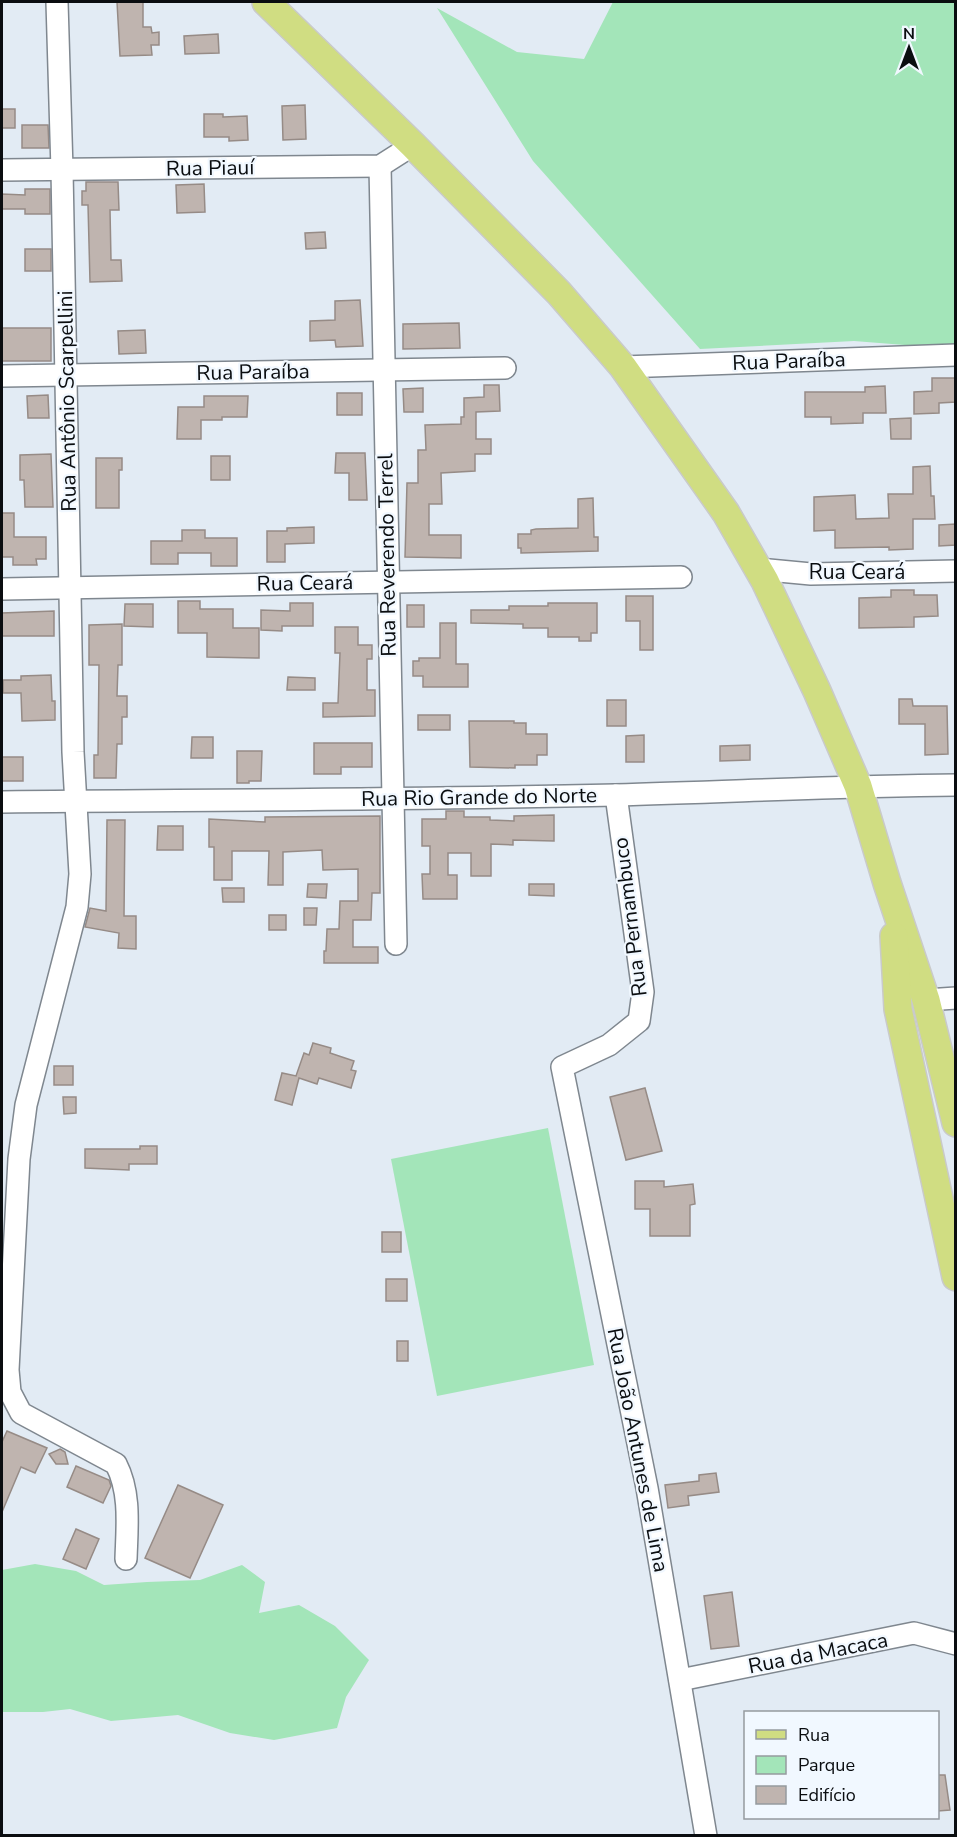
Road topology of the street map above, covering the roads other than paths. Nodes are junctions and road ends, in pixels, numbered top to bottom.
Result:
1 (57, 2) edge
2 (266, 2) edge
3 (413, 145) junction
4 (380, 166) junction
5 (2, 170) edge
6 (62, 170) junction
7 (956, 355) edge
8 (623, 367) junction
9 (505, 368) dead end
10 (384, 370) junction
11 (66, 375) junction
12 (2, 376) edge
13 (758, 569) junction
14 (956, 571) edge
15 (681, 577) dead end
16 (388, 582) junction
17 (71, 587) junction
18 (2, 589) edge
19 (956, 785) edge
20 (858, 786) junction
21 (616, 795) junction
22 (392, 799) junction
23 (76, 801) junction
24 (2, 802) edge
25 (893, 902) junction
26 (396, 944) dead end
27 (956, 998) edge
28 (926, 1000) junction
29 (562, 1067) joint
30 (956, 1123) edge
31 (956, 1277) edge
32 (126, 1560) dead end
33 (955, 1643) edge
34 (680, 1680) junction
35 (706, 1836) edge

1 - 6 street, Rua Antônio Scarpellini
2 - 3 main road
3 - 4 street
3 - 8 main road
4 - 6 street, Rua Piauí
4 - 10 street, Rua Reverendo Terrel
5 - 6 street, Rua Piauí
6 - 11 street, Rua Antônio Scarpellini
7 - 8 street, Rua Paraíba
8 - 13 main road
9 - 10 street, Rua Paraíba
10 - 11 street, Rua Paraíba
10 - 16 street, Rua Reverendo Terrel
11 - 12 street, Rua Paraíba
11 - 17 street, Rua Antônio Scarpellini
13 - 14 street, Rua Ceará
13 - 20 main road
15 - 16 street, Rua Ceará
16 - 17 street, Rua Ceará
16 - 22 street, Rua Reverendo Terrel
17 - 18 street, Rua Ceará
17 - 23 street, Rua Antônio Scarpellini
19 - 20 street, Rua Rio Grande do Norte
20 - 21 street, Rua Rio Grande do Norte
20 - 25 main road
21 - 22 street, Rua Rio Grande do Norte
21 - 29 street, Rua Pernambuco
22 - 23 street, Rua Rio Grande do Norte
22 - 26 street, Rua Reverendo Terrel
23 - 24 street, Rua Rio Grande do Norte
23 - 32 street, Rua Antônio Scarpellini
25 - 28 main road
25 - 31 main road
27 - 28 street
28 - 30 main road
29 - 34 street, Rua João Antunes de Lima
33 - 34 street, Rua da Macaca
34 - 35 street, Rua João Antunes de Lima

